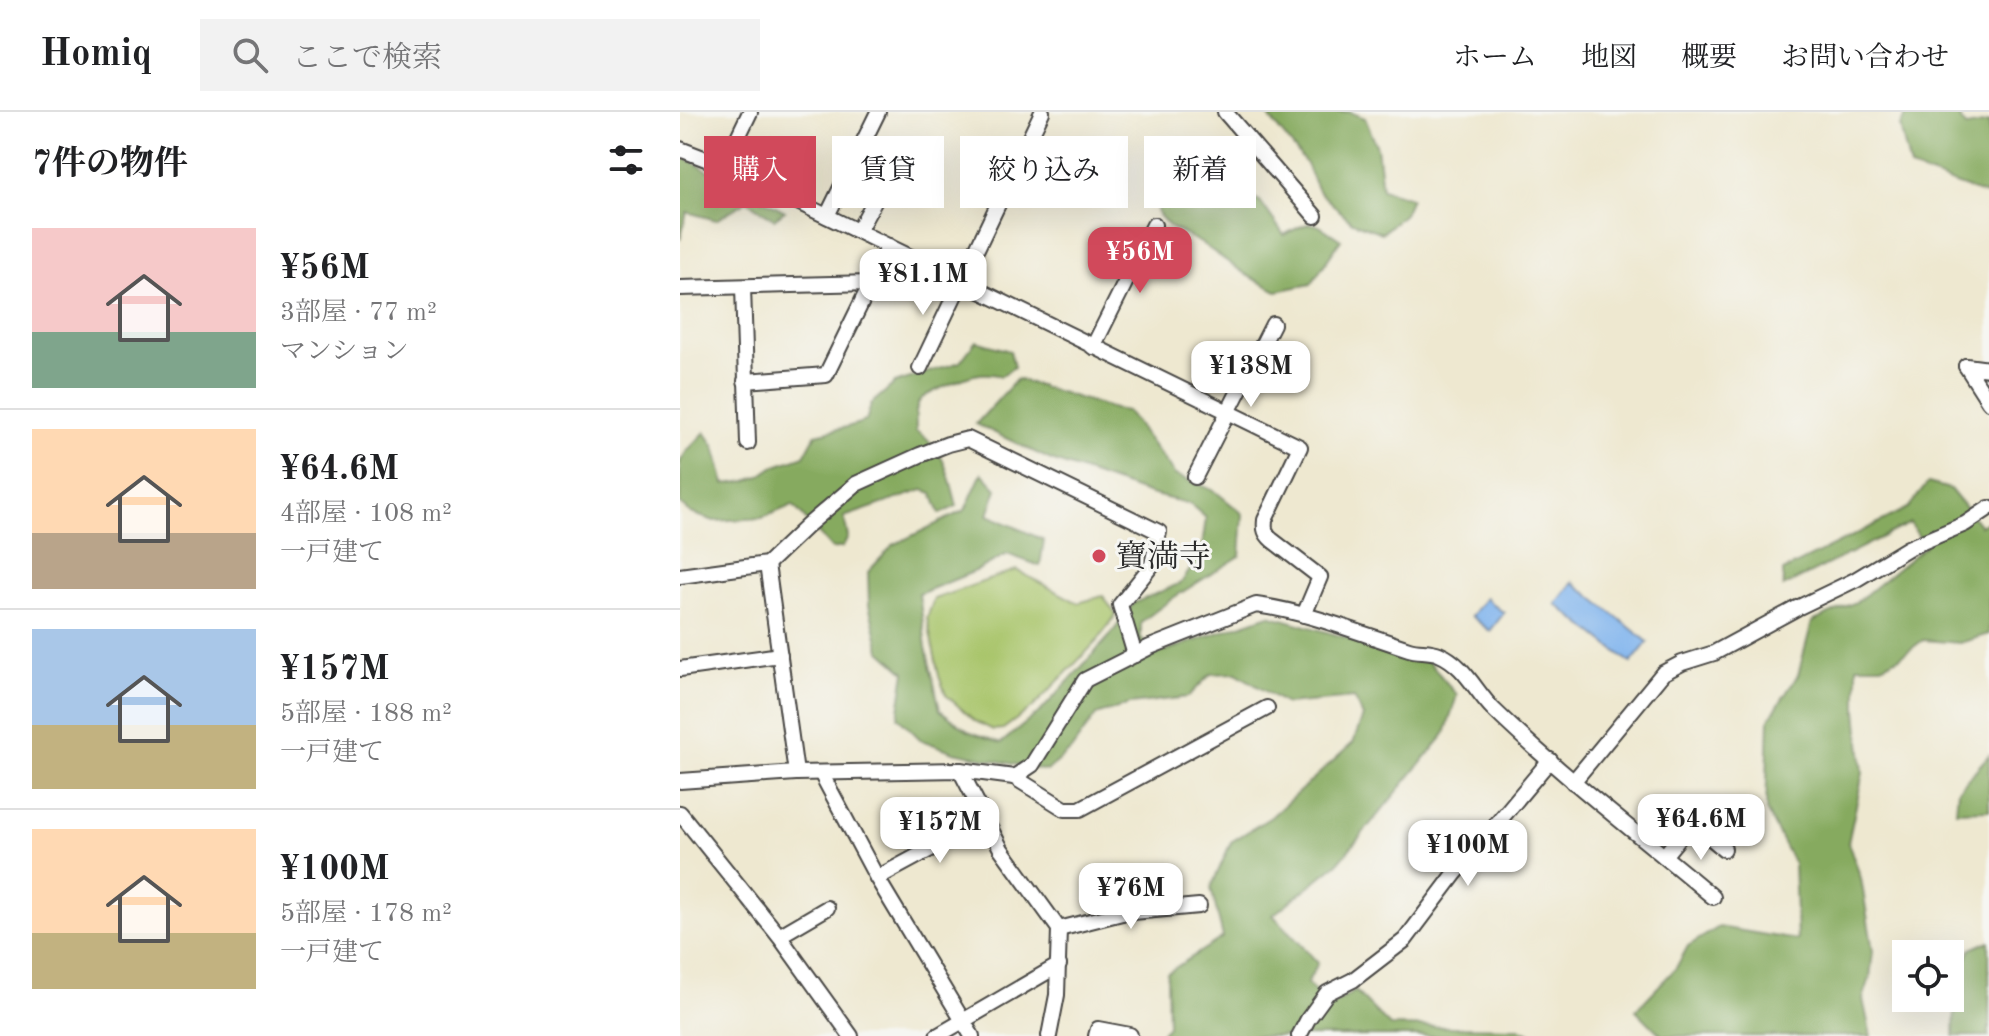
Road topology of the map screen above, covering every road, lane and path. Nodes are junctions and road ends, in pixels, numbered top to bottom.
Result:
1 (750, 112) edge
2 (878, 112) edge
3 (1042, 112) edge
4 (1225, 112) edge
5 (738, 136) edge
6 (680, 149) edge
7 (704, 158) edge
8 (811, 208) edge
9 (871, 208) edge
10 (827, 216) junction
11 (1315, 216) dead end
12 (1154, 225) dead end
13 (858, 231) junction
14 (889, 246) junction
15 (960, 281) junction
16 (871, 283) junction
17 (743, 287) junction
18 (680, 288) edge
19 (1273, 324) dead end
20 (1093, 347) junction
21 (920, 368) dead end
22 (1989, 369) edge
23 (745, 381) junction
24 (1989, 402) edge
25 (1228, 412) junction
26 (748, 443) dead end
27 (1195, 477) dead end
28 (1989, 508) edge
29 (767, 564) junction
30 (680, 576) edge
31 (1304, 615) junction
32 (780, 655) junction
33 (1135, 655) junction
34 (680, 669) edge
35 (1267, 708) dead end
36 (1550, 760) junction
37 (960, 770) junction
38 (796, 773) junction
39 (821, 773) junction
40 (1014, 777) junction
41 (680, 781) edge
42 (1573, 782) junction
43 (680, 813) edge
44 (986, 819) junction
45 (1724, 849) dead end
46 (1664, 856) junction
47 (877, 878) junction
48 (1713, 897) dead end
49 (1199, 906) dead end
50 (827, 908) dead end
51 (1059, 929) junction
52 (779, 936) junction
53 (1059, 965) junction
54 (962, 1020) junction
55 (1130, 1035) edge
56 (851, 1036) edge
57 (937, 1036) edge
58 (972, 1036) edge
59 (1049, 1036) edge
60 (1096, 1036) edge
61 (1299, 1036) edge

1 - 5 street
2 - 10 street
3 - 15 street
4 - 11 street
6 - 7 street
8 - 10 street
9 - 13 street
10 - 13 street
12 - 20 street
13 - 14 street
14 - 15 street
14 - 16 street
15 - 20 street
15 - 21 street
16 - 17 street
16 - 23 street
17 - 18 street
17 - 23 street
19 - 25 street
20 - 25 street
22 - 24 street
23 - 26 street
25 - 27 street
25 - 31 street
28 - 42 street
29 - 30 street
29 - 32 street
29 - 33 street
31 - 33 street
31 - 36 street
32 - 34 street
32 - 38 street
33 - 40 street
35 - 40 street
36 - 42 street
36 - 61 street
37 - 39 street
37 - 40 street
37 - 44 street
38 - 39 street
38 - 41 street
39 - 47 street
42 - 46 street
43 - 52 street
44 - 47 street
44 - 51 street
45 - 46 street
46 - 48 street
47 - 54 street
49 - 51 street
50 - 52 street
51 - 53 street
52 - 56 street
53 - 54 street
53 - 59 street
54 - 57 street
54 - 58 street
55 - 60 street

